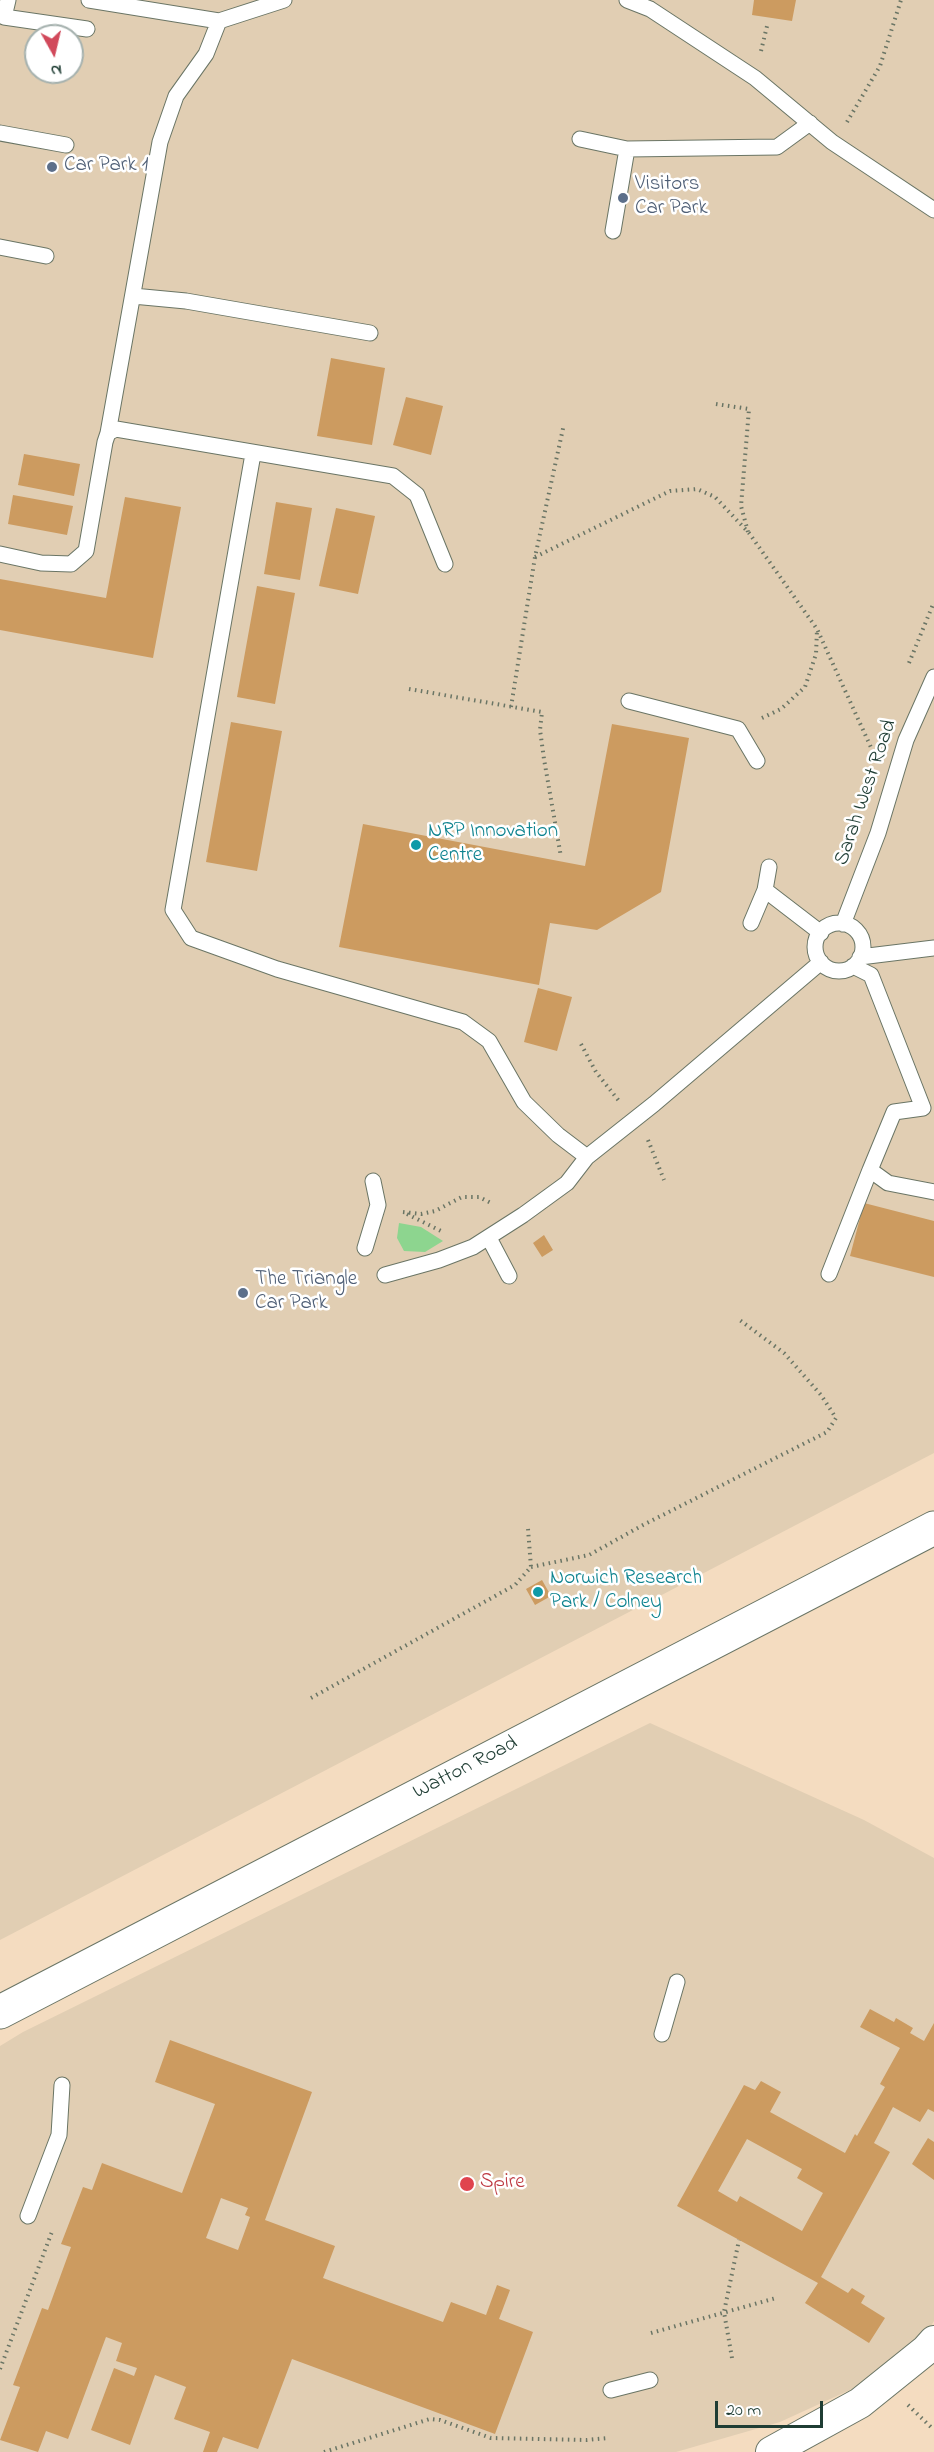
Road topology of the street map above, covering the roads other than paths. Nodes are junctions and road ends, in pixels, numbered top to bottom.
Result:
1 (8, 0) edge
2 (89, 0) edge
3 (284, 0) edge
4 (627, 0) edge
5 (219, 21) junction
6 (87, 30) dead end
7 (810, 123) junction
8 (0, 133) edge
9 (580, 139) dead end
10 (66, 145) dead end
11 (627, 149) junction
12 (934, 210) edge
13 (613, 231) dead end
14 (0, 248) edge
15 (46, 256) dead end
16 (134, 296) junction
17 (370, 333) dead end
18 (108, 433) junction
19 (253, 454) junction
20 (0, 554) edge
21 (445, 564) dead end
22 (934, 677) edge
23 (629, 701) dead end
24 (757, 760) dead end
25 (769, 867) dead end
26 (765, 890) junction
27 (751, 923) dead end
28 (843, 924) junction
29 (821, 933) junction
30 (934, 948) edge
31 (857, 961) junction
32 (821, 962) junction
33 (587, 1157) junction
34 (870, 1170) junction
35 (373, 1181) dead end
36 (934, 1192) edge
37 (489, 1238) junction
38 (365, 1248) dead end
39 (829, 1274) dead end
40 (385, 1275) dead end
41 (509, 1276) dead end
42 (934, 1528) edge
43 (677, 1982) dead end
44 (0, 2012) edge
45 (662, 2034) dead end
46 (62, 2085) dead end
47 (28, 2216) road end
48 (934, 2341) edge
49 (650, 2380) dead end
50 (611, 2390) dead end
51 (771, 2452) edge

1 - 6 lane
2 - 5 lane
3 - 5 lane
4 - 7 lane
5 - 16 lane
7 - 11 lane
7 - 12 lane
8 - 10 lane
9 - 11 lane
11 - 13 lane
14 - 15 lane
16 - 17 lane
16 - 18 lane
18 - 19 lane
18 - 20 lane
19 - 21 lane
19 - 33 lane
22 - 28 lane, Sarah West Road
23 - 24 lane
25 - 26 lane
26 - 27 lane
26 - 29 lane
28 - 29 lane
28 - 31 lane
29 - 32 lane
30 - 31 lane
31 - 32 lane
31 - 34 lane
32 - 33 lane
33 - 37 lane
34 - 36 lane
34 - 39 lane
35 - 38 lane
37 - 40 lane
37 - 41 lane
42 - 44 main road, Watton Road
43 - 45 lane
46 - 47 lane
48 - 51 street
49 - 50 lane

